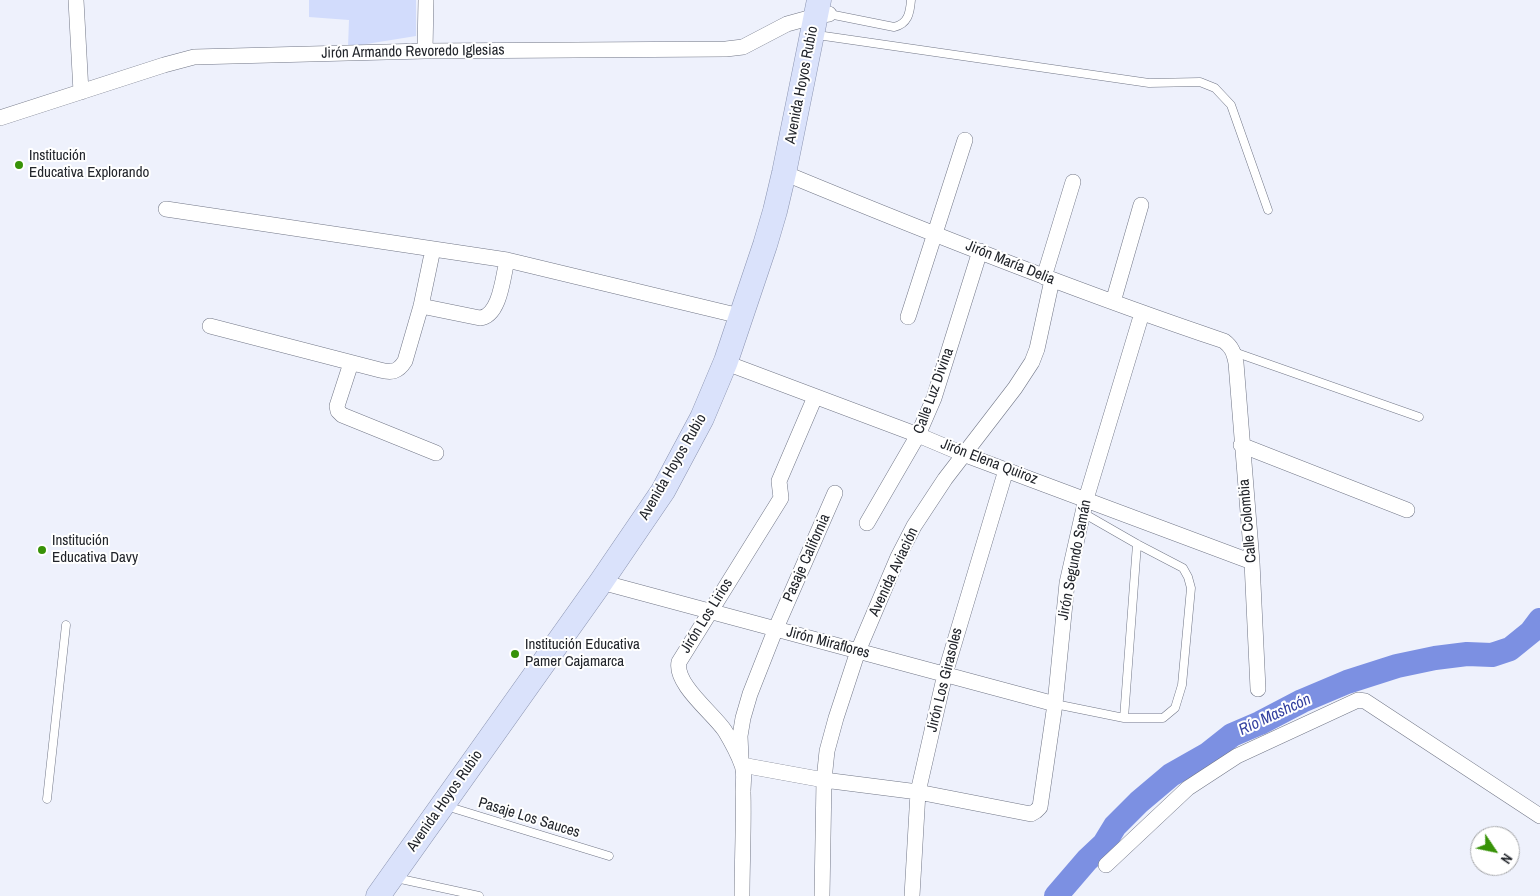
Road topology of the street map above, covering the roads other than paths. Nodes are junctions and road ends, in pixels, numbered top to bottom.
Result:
1 (76, 0) edge
2 (426, 0) edge
3 (911, 0) edge
4 (824, 13) edge
5 (424, 51) junction
6 (81, 92) junction
7 (0, 118) edge
8 (965, 140) dead end
9 (790, 175) junction
10 (1073, 182) dead end
11 (1141, 205) dead end
12 (166, 209) dead end
13 (1268, 210) dead end
14 (935, 233) junction
15 (433, 249) junction
16 (980, 251) junction
17 (507, 260) junction
18 (1048, 278) junction
19 (1113, 302) junction
20 (421, 306) junction
21 (1142, 313) junction
22 (740, 316) junction
23 (908, 317) dead end
24 (210, 326) dead end
25 (1234, 352) junction
26 (351, 363) junction
27 (732, 364) junction
28 (815, 397) junction
29 (1419, 417) dead end
30 (918, 435) junction
31 (1241, 445) junction
32 (436, 453) dead end
33 (964, 454) junction
34 (1006, 470) junction
35 (835, 493) dead end
36 (1084, 506) junction
37 (1407, 510) dead end
38 (867, 523) dead end
39 (1137, 544) junction
40 (1252, 562) junction
41 (608, 583) junction
42 (709, 611) junction
43 (66, 625) dead end
44 (776, 628) junction
45 (858, 651) junction
46 (945, 674) junction
47 (1258, 689) dead end
48 (1056, 704) junction
49 (1124, 718) junction
50 (742, 765) junction
51 (824, 780) junction
52 (918, 792) junction
53 (47, 799) dead end
54 (449, 807) junction
55 (1540, 816) edge
56 (609, 856) dead end
57 (1106, 865) dead end
58 (393, 887) edge
59 (479, 896) edge
60 (742, 896) edge
61 (822, 896) edge
62 (912, 896) edge

1 - 6 street
2 - 5 street
3 - 4 lane
4 - 5 street, Jirón Armando Revoredo Iglesias
4 - 9 main road, Avenida Hoyos Rubio
4 - 13 lane
5 - 6 street, Jirón Armando Revoredo Iglesias
6 - 7 street, Jirón Armando Revoredo Iglesias
8 - 14 street
9 - 14 street, Jirón María Delia
9 - 22 main road, Avenida Hoyos Rubio
9 - 27 main road, Avenida Hoyos Rubio
10 - 18 street, Avenida Aviación
11 - 19 street
12 - 15 street
14 - 16 street, Jirón María Delia
14 - 23 street
15 - 17 street
15 - 20 street
16 - 18 street, Jirón María Delia
16 - 30 street, Calle Luz Divina
17 - 20 street
17 - 22 street
18 - 19 street, Jirón María Delia
18 - 33 street, Avenida Aviación
19 - 21 street, Jirón María Delia
20 - 26 street
21 - 25 street, Jirón María Delia
21 - 36 street, Jirón Segundo Samán
22 - 27 main road, Avenida Hoyos Rubio
24 - 26 street
25 - 29 lane
25 - 31 street, Calle Colombia
26 - 32 street
27 - 28 street, Jirón Elena Quiroz
27 - 41 main road, Avenida Hoyos Rubio
28 - 30 street, Jirón Elena Quiroz
28 - 42 street, Jirón Los Lirios
30 - 33 street, Jirón Elena Quiroz
30 - 38 street, Calle Luz Divina
31 - 37 street
31 - 40 street, Calle Colombia
33 - 34 street, Jirón Elena Quiroz
33 - 45 street, Avenida Aviación
34 - 36 street, Jirón Elena Quiroz
34 - 46 street, Jirón Los Girasoles
35 - 44 street, Pasaje California
36 - 39 lane
36 - 40 street, Jirón Elena Quiroz
36 - 48 street, Jirón Segundo Samán
39 - 49 lane
39 - 49 lane
40 - 47 street, Calle Colombia
41 - 42 street, Jirón Miraflores
41 - 54 main road, Avenida Hoyos Rubio
42 - 44 street, Jirón Miraflores
42 - 50 street, Jirón Los Lirios
43 - 53 lane
44 - 45 street, Jirón Miraflores
44 - 50 street, Pasaje California
45 - 46 street, Jirón Miraflores
45 - 51 street, Avenida Aviación
46 - 48 street, Jirón Miraflores
46 - 52 street, Jirón Los Girasoles
48 - 49 lane
48 - 52 street, Jirón Segundo Samán
50 - 51 street
50 - 60 street, Jirón Los Lirios
51 - 52 street
51 - 61 street, Avenida Aviación
52 - 62 street, Jirón Los Girasoles
54 - 56 lane, Pasaje Los Sauces
54 - 58 main road, Avenida Hoyos Rubio
55 - 57 street
58 - 59 lane

